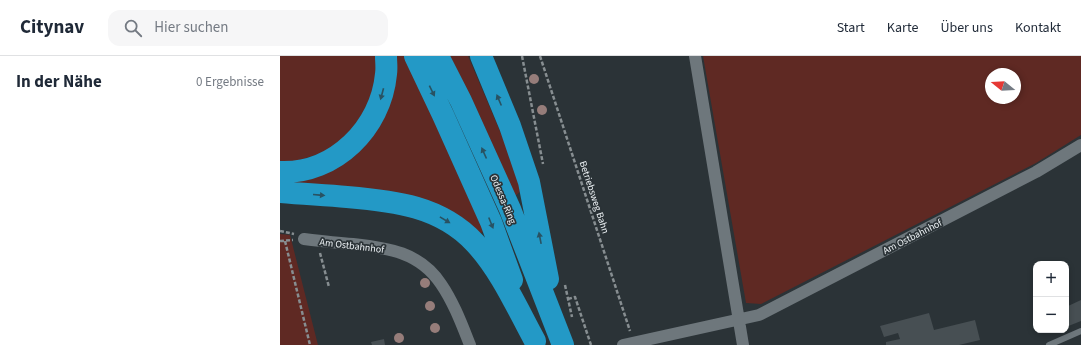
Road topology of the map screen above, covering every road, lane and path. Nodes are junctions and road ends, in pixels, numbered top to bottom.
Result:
1 (386, 56) edge
2 (415, 56) edge
3 (438, 56) edge
4 (481, 56) edge
5 (540, 56) edge
6 (695, 56) edge
7 (1081, 145) edge
8 (280, 172) edge
9 (280, 192) edge
10 (304, 239) dead end
11 (285, 241) dead end
12 (317, 241) junction
13 (329, 287) dead end
14 (568, 299) dead end
15 (739, 320) junction
16 (1081, 331) edge
17 (560, 338) edge
18 (535, 343) edge
19 (628, 344) edge
20 (310, 345) edge
21 (470, 345) edge
22 (591, 345) edge
23 (743, 345) edge
24 (1049, 345) edge

1 -> 8 highway
2 -> 18 highway
17 -> 3 highway, Odessa-Ring
17 -> 4 highway
5 - 19 path, Betriebsweg Bahn
6 - 15 street
7 - 15 street, Am Ostbahnhof
9 -> 18 highway
10 - 12 street, Am Ostbahnhof
11 - 20 path
12 - 13 path
12 - 21 street, Am Ostbahnhof
14 - 22 path
15 - 19 street, Am Ostbahnhof
15 - 23 street
16 - 24 lane

